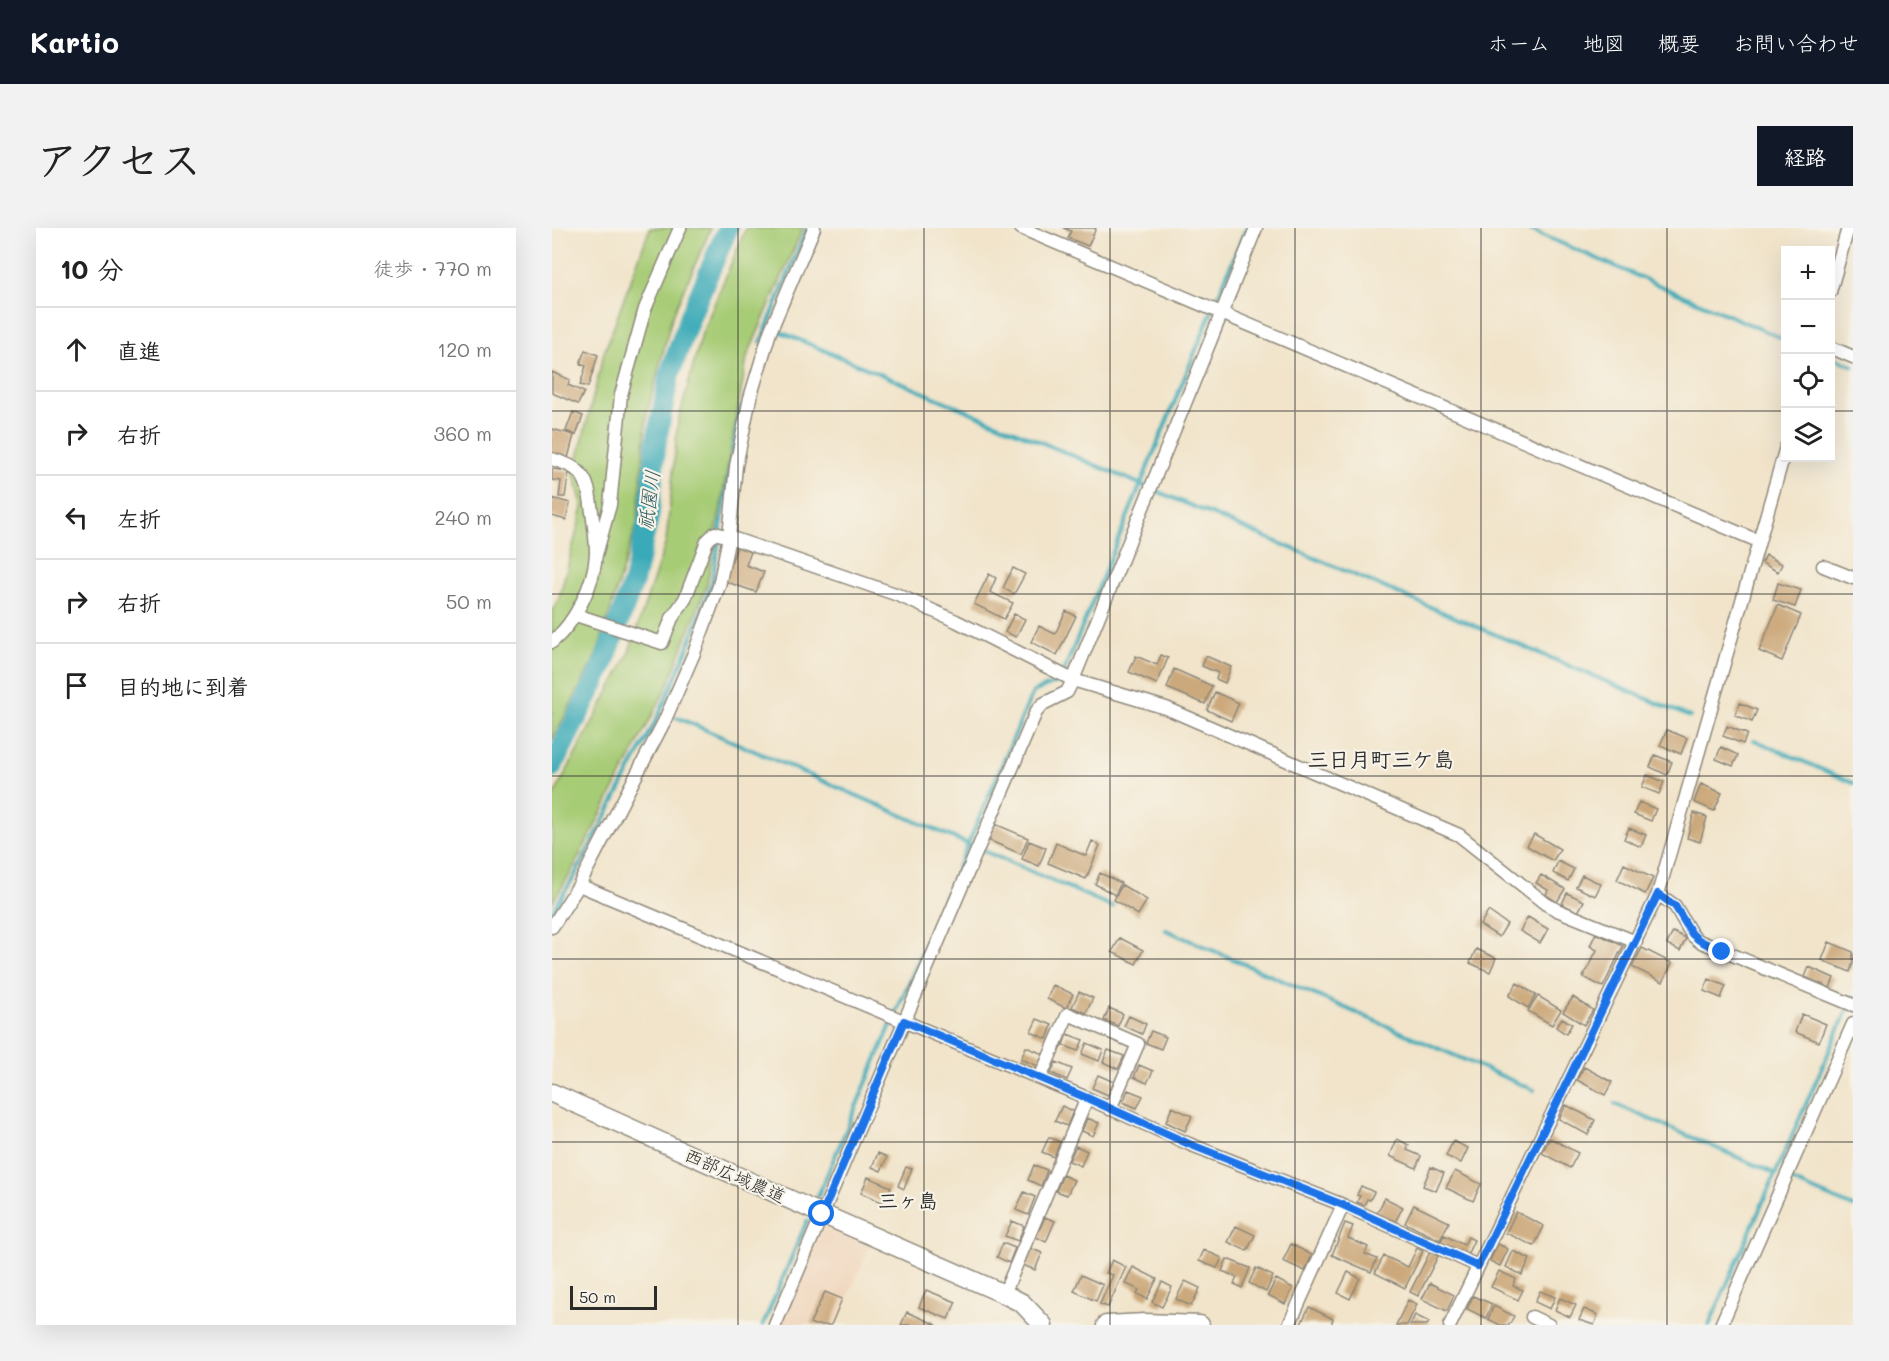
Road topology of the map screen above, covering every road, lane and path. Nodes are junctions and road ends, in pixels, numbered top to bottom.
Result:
1 (680, 228) edge
2 (814, 228) edge
3 (1021, 228) edge
4 (1256, 228) edge
5 (1848, 228) edge
6 (1835, 274) edge
7 (1220, 313) junction
8 (1835, 349) edge
9 (1853, 357) edge
10 (552, 459) edge
11 (1781, 461) edge
12 (729, 537) junction
13 (1758, 541) junction
14 (596, 555) junction
15 (1823, 566) dead end
16 (1853, 578) edge
17 (576, 615) junction
18 (552, 642) edge
19 (1073, 680) junction
20 (579, 885) junction
21 (1658, 894) junction
22 (552, 927) edge
23 (1636, 942) junction
24 (1849, 1003) edge
25 (904, 1021) junction
26 (1853, 1024) edge
27 (1040, 1078) junction
28 (552, 1093) edge
29 (1087, 1098) junction
30 (1110, 1108) junction
31 (1343, 1205) junction
32 (822, 1214) junction
33 (1478, 1266) junction
34 (1004, 1294) junction
35 (1532, 1317) dead end
36 (775, 1325) edge
37 (1043, 1325) edge
38 (1106, 1325) edge
39 (1200, 1325) edge
40 (1289, 1325) edge
41 (1450, 1325) edge
42 (1549, 1325) edge
43 (1721, 1325) edge

1 - 14 street
2 - 12 street
3 - 7 street
4 - 7 street
5 - 6 street
7 - 13 street
7 - 19 street
8 - 9 street
10 - 14 street
11 - 13 street
12 - 17 street
12 - 19 street
12 - 20 street
13 - 21 street
14 - 17 street
15 - 16 street
17 - 18 street
19 - 23 street
19 - 25 street
20 - 22 street
20 - 25 street
21 - 23 street
21 - 24 street
23 - 33 street
25 - 27 street
25 - 32 street
26 - 43 street
27 - 29 street
27 - 30 street
28 - 32 street, 西部広域農道
29 - 30 street
29 - 34 street
30 - 31 street
31 - 33 street
31 - 40 street
32 - 34 street, 西部広域農道
32 - 36 street
33 - 41 street
34 - 37 street, 西部広域農道
35 - 42 street
38 - 39 street

